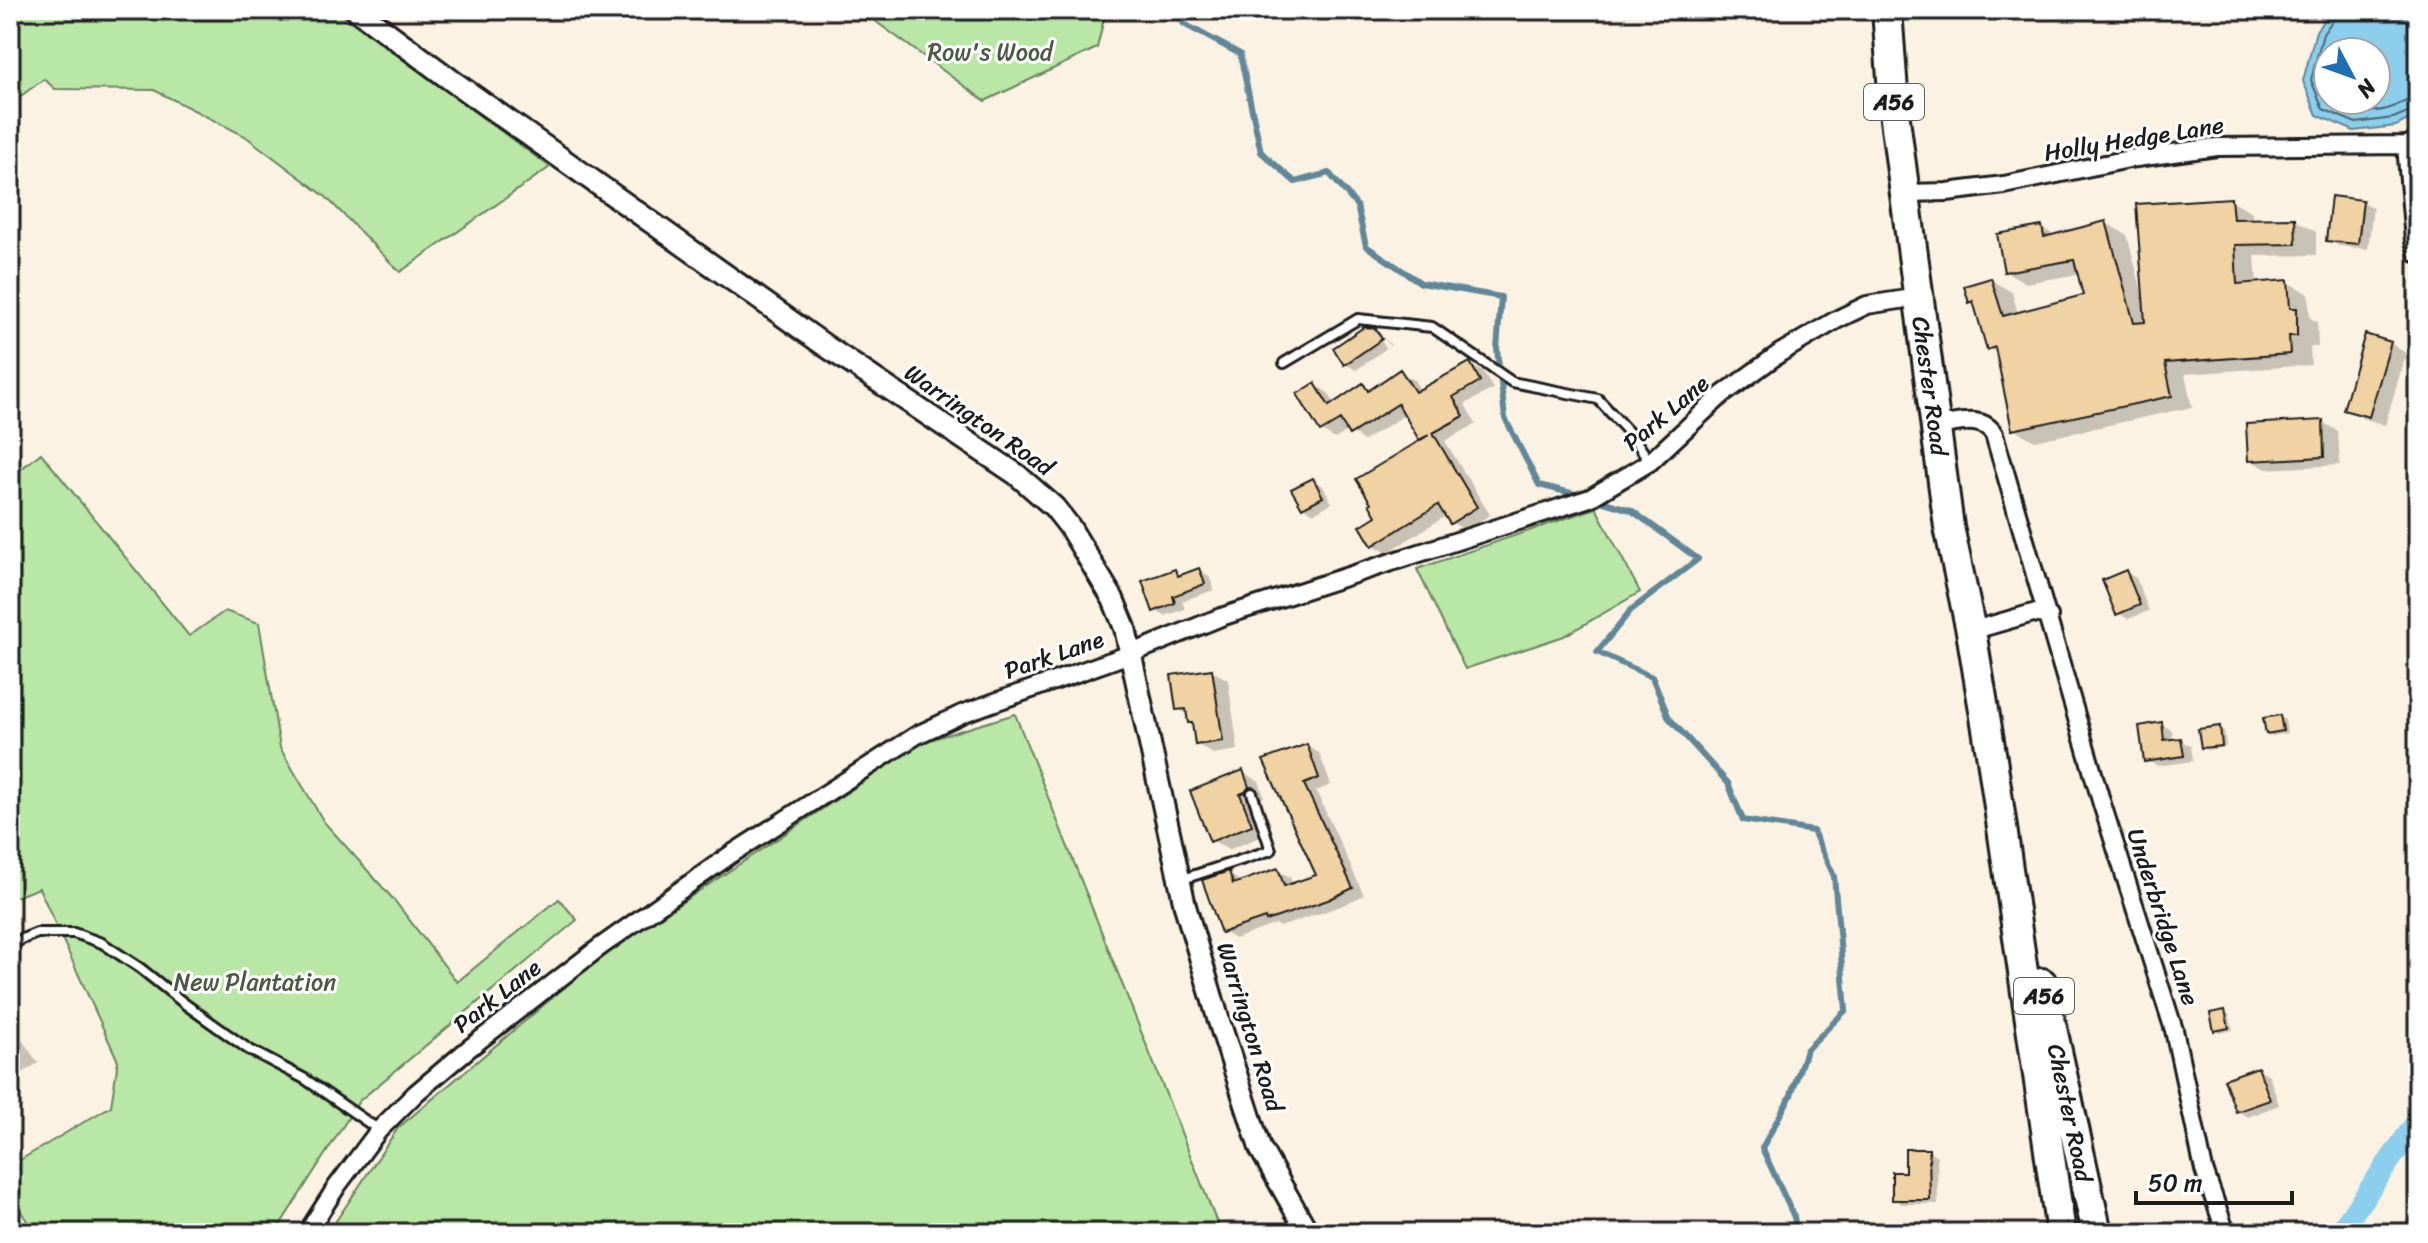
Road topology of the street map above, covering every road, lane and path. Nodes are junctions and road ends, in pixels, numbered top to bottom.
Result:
1 (357, 10) edge
2 (1887, 10) edge
3 (2412, 143) edge
4 (1906, 193) junction
5 (2418, 254) edge
6 (1919, 297) junction
7 (1284, 363) dead end
8 (1936, 426) junction
9 (1650, 462) junction
10 (2049, 616) junction
11 (1971, 631) junction
12 (1130, 654) junction
13 (1992, 759) junction
14 (1252, 793) dead end
15 (1179, 880) junction
16 (10, 944) edge
17 (379, 1130) junction
18 (307, 1233) edge
19 (1308, 1233) edge
20 (2061, 1233) edge
21 (2097, 1233) edge
22 (2226, 1233) edge

1 - 12 street, Warrington Road
2 - 4 highway, Chester Road / A56
3 - 4 street, Holly Hedge Lane
3 - 5 street
4 - 6 highway, Chester Road / A56
6 - 8 highway, Chester Road / A56
6 - 9 street, Park Lane
7 - 9 lane
8 - 10 street, Underbridge Lane
8 - 11 highway, Chester Road / A56
9 - 12 street, Park Lane
10 - 11 street
10 - 22 street, Underbridge Lane
11 - 13 highway, Chester Road / A56
12 - 15 street, Warrington Road
12 - 17 street, Park Lane
13 - 20 highway, Chester Road / A56
13 - 21 highway, Chester Road / A56
14 - 15 lane
15 - 19 street, Warrington Road
16 - 17 lane
17 - 18 street, Park Lane

